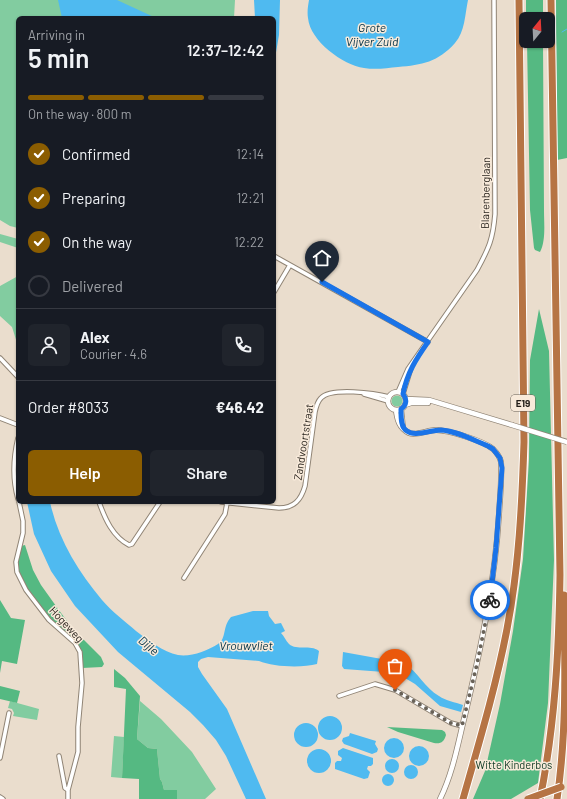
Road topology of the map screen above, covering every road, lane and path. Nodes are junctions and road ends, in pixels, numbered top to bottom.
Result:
1 (494, 0) edge
2 (519, 0) edge
3 (551, 0) edge
4 (276, 257) edge
5 (290, 264) junction
6 (276, 288) edge
7 (428, 342) junction
8 (0, 358) edge
9 (16, 375) edge
10 (400, 393) junction
11 (388, 399) junction
12 (406, 399) junction
13 (437, 403) junction
14 (405, 405) junction
15 (398, 409) junction
16 (0, 418) edge
17 (16, 424) edge
18 (567, 442) edge
19 (16, 448) edge
20 (16, 492) edge
21 (19, 504) edge
22 (100, 504) edge
23 (159, 504) edge
24 (227, 504) edge
25 (237, 504) edge
26 (560, 575) junction
27 (184, 578) dead end
28 (566, 603) edge
29 (339, 696) dead end
30 (9, 714) dead end
31 (462, 726) junction
32 (59, 756) dead end
33 (0, 758) edge
34 (564, 786) edge
35 (68, 790) junction
36 (0, 797) edge
37 (3, 799) edge
38 (68, 799) edge
39 (440, 799) edge
40 (463, 799) edge
41 (528, 799) edge
42 (539, 799) edge
43 (556, 799) edge

1 - 7 street, Blarenberglaan
2 - 40 highway, E19
3 - 26 highway
4 - 5 street
5 - 6 street
5 - 7 street
7 - 10 street, Blarenberglaan
8 - 9 street
10 - 11 street
10 - 12 street
11 - 15 street
11 - 25 street, Zandvoortstraat
12 - 13 street
12 - 14 street
13 - 14 street
13 - 18 street, bridge
14 - 15 street
15 - 31 street
16 - 17 street
19 - 20 street
21 - 35 street, Hogeweg
22 - 23 street
24 - 27 street
26 - 28 highway
26 - 42 highway
28 - 43 highway
29 - 31 street
30 - 33 street
31 - 39 street
32 - 35 street, Hogeweg
34 - 41 highway, bridge
34 - 42 highway, bridge
35 - 38 street, Hogeweg
36 - 37 street

